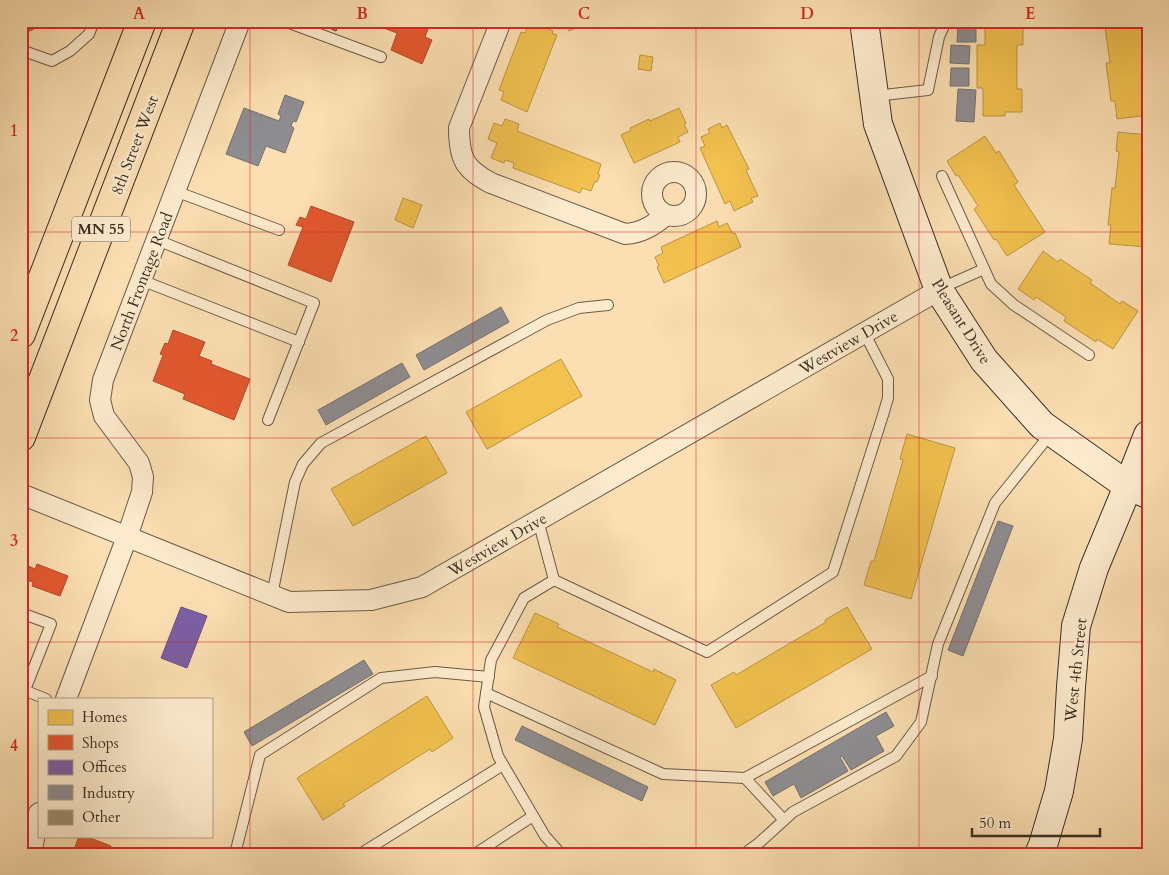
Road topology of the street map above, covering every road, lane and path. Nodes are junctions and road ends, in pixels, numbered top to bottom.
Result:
1 (94, 21) edge
2 (142, 21) edge
3 (181, 21) edge
4 (240, 21) edge
5 (284, 21) edge
6 (501, 21) edge
7 (864, 21) edge
8 (946, 21) edge
9 (21, 50) edge
10 (382, 57) dead end
11 (874, 96) junction
12 (942, 176) dead end
13 (175, 191) junction
14 (666, 215) dead end
15 (279, 230) dead end
16 (156, 240) junction
17 (984, 269) junction
18 (141, 280) junction
19 (939, 290) junction
20 (608, 305) dead end
21 (864, 332) junction
22 (21, 334) edge
23 (299, 342) junction
24 (1089, 355) dead end
25 (268, 420) dead end
26 (1052, 432) junction
27 (1148, 435) edge
28 (21, 437) edge
29 (1138, 490) edge
30 (21, 494) edge
31 (538, 520) junction
32 (128, 537) junction
33 (554, 580) junction
34 (272, 595) junction
35 (21, 612) edge
36 (932, 676) junction
37 (488, 677) junction
38 (23, 690) edge
39 (486, 693) junction
40 (43, 698) edge
41 (66, 698) edge
42 (503, 765) junction
43 (745, 778) junction
44 (533, 816) junction
45 (38, 818) edge
46 (784, 820) junction
47 (31, 854) edge
48 (235, 854) edge
49 (360, 854) edge
50 (475, 854) edge
51 (561, 854) edge
52 (744, 854) edge
53 (1039, 854) edge

1 - 9 lane
2 - 22 highway, MN 55
3 - 28 highway, 8th Street West / MN 55
4 - 13 street, North Frontage Road
5 - 10 lane
6 - 14 street
7 - 11 street, Pleasant Drive
8 - 11 lane
11 - 19 street, Pleasant Drive
12 - 17 lane
13 - 15 lane
13 - 16 street, North Frontage Road
16 - 18 street, North Frontage Road
16 - 23 lane
17 - 19 lane
17 - 24 lane
18 - 23 lane
18 - 32 street, North Frontage Road
19 - 21 street, Westview Drive
19 - 26 street, Pleasant Drive
20 - 34 lane
21 - 31 street, Westview Drive
21 - 33 lane
23 - 25 lane
26 - 29 street, Pleasant Drive
26 - 36 lane
27 - 29 street, West 4th Street
29 - 53 street, West 4th Street
30 - 32 street, Westview Drive
31 - 33 lane
31 - 34 street, Westview Drive
32 - 34 street, Westview Drive
32 - 41 street, North Frontage Road
33 - 37 lane
35 - 38 lane
36 - 43 lane
36 - 46 lane
37 - 39 lane
37 - 48 lane
38 - 40 lane
39 - 42 lane
39 - 43 lane
42 - 44 lane
42 - 49 lane
43 - 46 lane
44 - 50 lane
44 - 51 lane
45 - 47 street
46 - 52 lane

